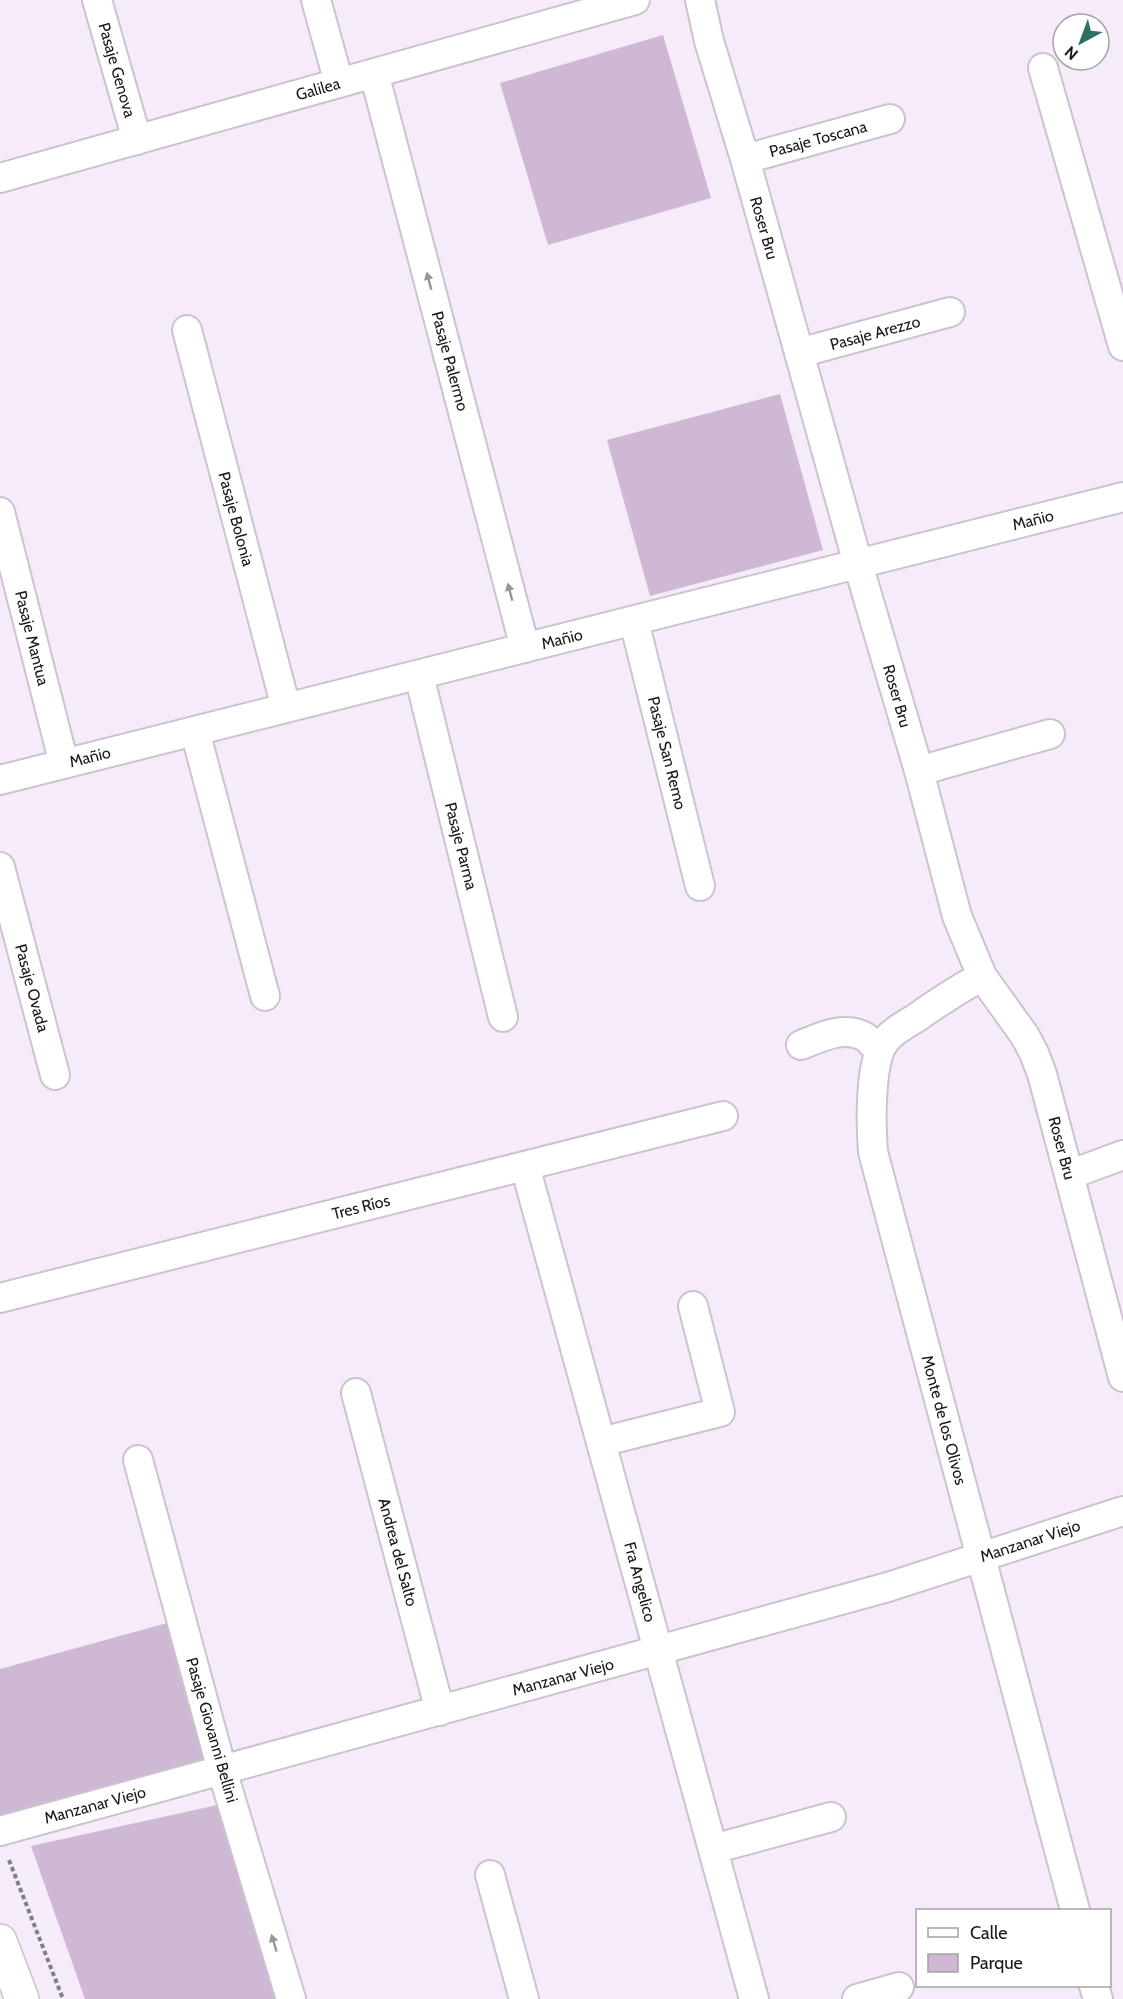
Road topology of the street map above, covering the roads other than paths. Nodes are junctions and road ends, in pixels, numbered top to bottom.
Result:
1 (97, 0) edge
2 (316, 0) edge
3 (635, 0) edge
4 (700, 0) edge
5 (555, 11) edge
6 (1044, 68) dead end
7 (374, 73) junction
8 (339, 83) junction
9 (890, 119) dead end
10 (137, 140) junction
11 (745, 159) junction
12 (0, 178) edge
13 (950, 312) dead end
14 (187, 330) dead end
15 (1123, 346) edge
16 (799, 353) junction
17 (1123, 497) edge
18 (0, 512) edge
19 (858, 564) junction
20 (634, 621) junction
21 (525, 648) junction
22 (419, 675) junction
23 (286, 708) junction
24 (195, 731) junction
25 (1050, 734) dead end
26 (64, 764) junction
27 (919, 771) junction
28 (0, 780) edge
29 (0, 867) edge
30 (700, 886) dead end
31 (982, 976) junction
32 (265, 996) dead end
33 (503, 1017) dead end
34 (801, 1045) dead end
35 (879, 1051) junction
36 (55, 1075) dead end
37 (723, 1116) dead end
38 (1123, 1155) edge
39 (525, 1166) junction
40 (1069, 1175) junction
41 (0, 1298) edge
42 (693, 1306) dead end
43 (1122, 1373) edge
44 (356, 1393) dead end
45 (601, 1442) junction
46 (138, 1460) dead end
47 (1123, 1511) edge
48 (981, 1557) junction
49 (659, 1651) junction
50 (440, 1711) junction
51 (222, 1770) junction
52 (831, 1817) dead end
53 (0, 1831) edge
54 (713, 1849) junction
55 (490, 1875) dead end
56 (1073, 1909) edge
57 (0, 1941) edge
58 (899, 1987) dead end
59 (22, 1999) edge
60 (291, 1999) edge
61 (524, 1999) edge
62 (754, 1999) edge
63 (857, 1999) edge

1 - 10 street, Pasaje Genova
2 - 8 street
3 - 5 street, Galilea
4 - 11 street, Roser Bru
5 - 7 street, Galilea
6 - 15 street
7 - 8 street, Galilea
21 -> 7 street, Pasaje Palermo
8 - 10 street, Galilea
9 - 11 street, Pasaje Toscana
10 - 12 street, Galilea
11 - 16 street, Roser Bru
13 - 16 street, Pasaje Arezzo
14 - 23 street, Pasaje Bolonia
16 - 19 street, Roser Bru
17 - 19 street, Mañio
18 - 26 street, Pasaje Mantua
19 - 20 street, Mañio
19 - 27 street, Roser Bru
20 - 21 street, Mañio
20 - 30 street, Pasaje San Remo
21 - 22 street, Mañio
22 - 23 street, Mañio
22 - 33 street, Pasaje Parma
23 - 24 street, Mañio
24 - 26 street, Mañio
24 - 32 street
25 - 27 street
26 - 28 street, Mañio
27 - 31 street, Roser Bru
29 - 36 street, Pasaje Ovada
31 - 35 street
31 - 40 street, Roser Bru
34 - 35 street
35 - 48 street, Monte de los Olivos
37 - 39 street, Tres Ríos
38 - 40 street
39 - 41 street, Tres Ríos
39 - 45 street, Fra Angelico
40 - 43 street, Roser Bru
42 - 45 street
44 - 50 street, Andrea del Salto
45 - 49 street, Fra Angelico
46 - 51 street, Pasaje Giovanni Bellini
47 - 48 street, Manzanar Viejo
48 - 49 street, Manzanar Viejo
48 - 56 street, Monte de los Olivos
49 - 50 street, Manzanar Viejo
49 - 54 street, Fra Angelico
50 - 51 street, Manzanar Viejo
51 - 53 street, Manzanar Viejo
60 -> 51 street, Pasaje Giovanni Bellini
52 - 54 street
54 - 62 street, Fra Angelico
55 - 61 street
57 - 59 street
58 - 63 street

